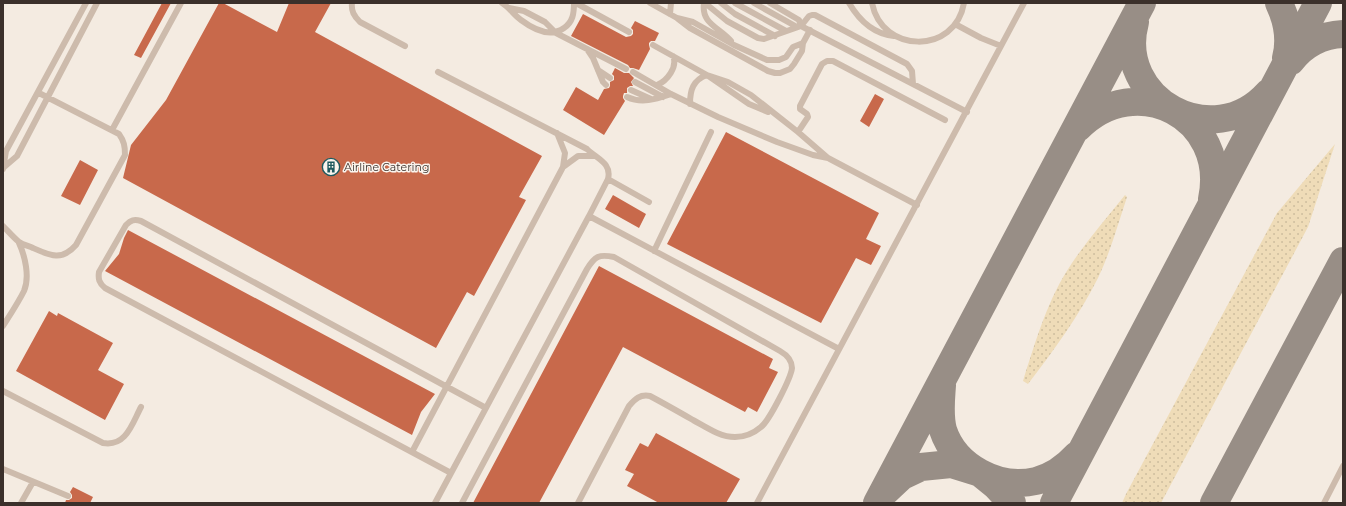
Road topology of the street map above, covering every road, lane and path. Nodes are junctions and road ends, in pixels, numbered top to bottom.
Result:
1 (86, 3) edge
2 (98, 3) edge
3 (180, 3) edge
4 (352, 3) edge
5 (502, 3) edge
6 (575, 3) edge
7 (671, 3) edge
8 (704, 3) edge
9 (721, 3) edge
10 (735, 3) edge
11 (754, 3) edge
12 (770, 3) edge
13 (849, 3) edge
14 (872, 3) edge
15 (964, 3) edge
16 (1024, 3) edge
17 (653, 4) edge
18 (509, 8) junction
19 (670, 14) junction
20 (677, 18) junction
21 (955, 24) junction
22 (799, 26) junction
23 (810, 30) junction
24 (786, 31) junction
25 (629, 32) dead end
26 (556, 33) junction
27 (775, 36) junction
28 (895, 36) junction
29 (802, 43) junction
30 (652, 45) dead end
31 (734, 45) junction
32 (405, 46) dead end
33 (1001, 46) junction
34 (586, 48) junction
35 (673, 56) junction
36 (626, 69) dead end
37 (598, 70) junction
38 (438, 72) dead end
39 (633, 72) dead end
40 (707, 75) junction
41 (610, 78) dead end
42 (635, 82) dead end
43 (913, 84) junction
44 (606, 85) dead end
45 (657, 85) junction
46 (631, 90) dead end
47 (38, 93) junction
48 (671, 94) junction
49 (627, 97) dead end
50 (663, 97) junction
51 (48, 98) junction
52 (652, 99) junction
53 (690, 104) junction
54 (967, 112) junction
55 (945, 120) dead end
56 (112, 130) junction
57 (711, 132) dead end
58 (798, 132) junction
59 (557, 133) junction
60 (594, 156) junction
61 (828, 158) junction
62 (563, 167) junction
63 (3, 168) edge
64 (608, 179) junction
65 (649, 202) dead end
66 (917, 205) junction
67 (589, 216) junction
68 (3, 226) edge
69 (20, 242) junction
70 (654, 251) junction
71 (3, 326) edge
72 (839, 349) junction
73 (445, 387) junction
74 (3, 391) edge
75 (142, 407) dead end
76 (486, 408) junction
77 (412, 452) junction
78 (1343, 466) edge
79 (3, 469) edge
80 (451, 473) junction
81 (33, 482) junction
82 (68, 496) dead end
83 (21, 503) edge
84 (435, 503) edge
85 (462, 503) edge
86 (578, 503) edge
87 (757, 503) edge
88 (1324, 503) edge

1 - 47 lane
2 - 51 lane
3 - 56 lane
4 - 32 lane
5 - 18 lane
6 - 25 lane
6 - 26 lane
7 - 19 lane
8 - 27 lane
8 - 31 lane
9 - 27 lane
10 - 24 lane
11 - 22 lane
12 - 22 lane
13 - 28 lane
14 - 28 lane
15 - 21 lane
16 - 33 lane
17 - 19 lane
18 - 26 lane
18 - 26 lane
19 - 20 lane
20 - 29 lane
20 - 31 lane
21 - 28 lane
21 - 33 lane
22 - 23 lane
22 - 24 lane
22 - 43 lane
23 - 29 lane
23 - 43 lane
24 - 27 lane
26 - 34 lane
29 - 31 lane
30 - 35 lane
33 - 54 lane
34 - 36 lane
34 - 37 lane
35 - 40 lane
35 - 45 lane
37 - 41 lane
37 - 44 lane
38 - 59 lane
39 - 45 lane
40 - 53 lane
40 - 58 lane
42 - 50 lane
43 - 54 lane
45 - 48 lane
46 - 52 lane
47 - 51 lane
47 - 63 lane
48 - 50 lane
48 - 53 lane
49 - 52 lane
50 - 52 lane
51 - 56 lane
51 - 63 lane
53 - 61 lane
54 - 66 lane
55 - 58 lane
56 - 69 lane
57 - 70 lane
58 - 61 lane
59 - 60 lane
59 - 62 lane
60 - 62 lane
60 - 64 lane
61 - 66 lane
62 - 73 lane
64 - 65 lane
64 - 67 lane
66 - 72 lane
67 - 70 lane
67 - 76 lane
68 - 69 lane
69 - 71 lane
70 - 72 lane
72 - 87 lane
73 - 76 lane
73 - 77 lane
73 - 77 lane
74 - 75 lane
76 - 80 lane
77 - 80 lane
78 - 88 lane
79 - 81 lane
80 - 84 lane
81 - 82 lane
81 - 83 lane
85 - 86 lane

